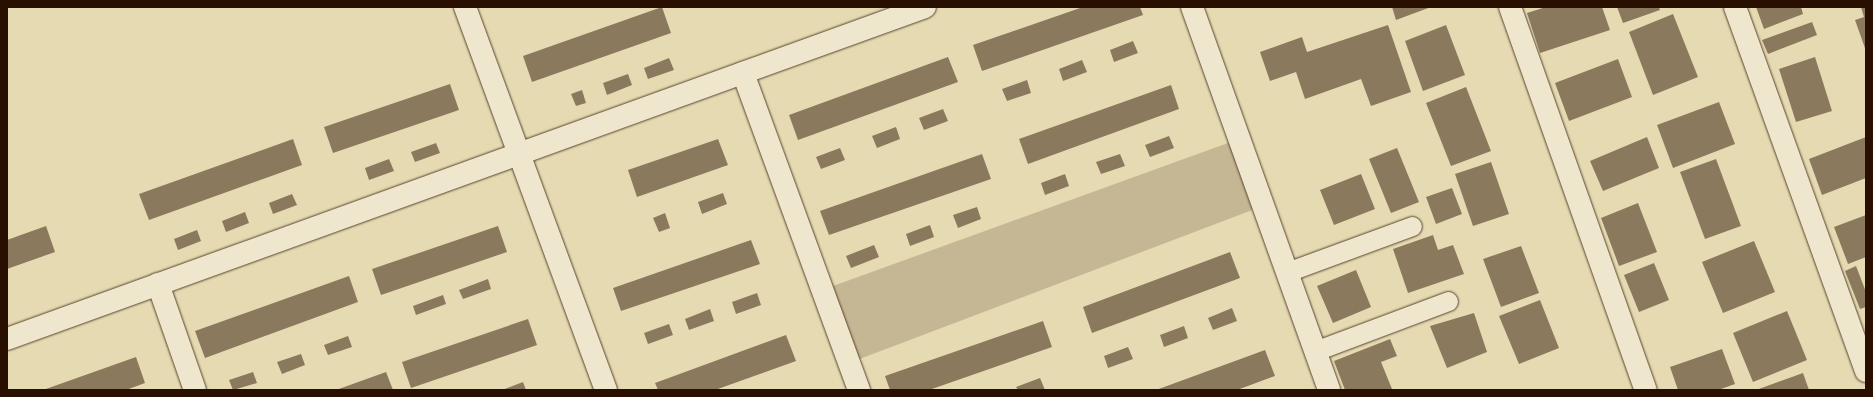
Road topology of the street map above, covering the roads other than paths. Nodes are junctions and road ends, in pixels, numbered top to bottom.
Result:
1 (465, 7) edge
2 (925, 7) edge
3 (1192, 7) edge
4 (1510, 7) edge
5 (1735, 7) edge
6 (743, 73) junction
7 (518, 154) junction
8 (1412, 226) dead end
9 (1287, 272) junction
10 (158, 284) junction
11 (1448, 302) dead end
12 (7, 339) edge
13 (1315, 351) junction
14 (1866, 371) edge
15 (195, 390) edge
16 (606, 390) edge
17 (859, 390) edge
18 (1329, 390) edge
19 (1646, 390) edge

1 - 7 street
2 - 6 street
3 - 9 street
4 - 19 street
5 - 14 street
6 - 7 street
6 - 17 street
7 - 10 street
7 - 16 street
8 - 9 lane
9 - 13 street
10 - 12 street
10 - 15 street
11 - 13 lane
13 - 18 street

